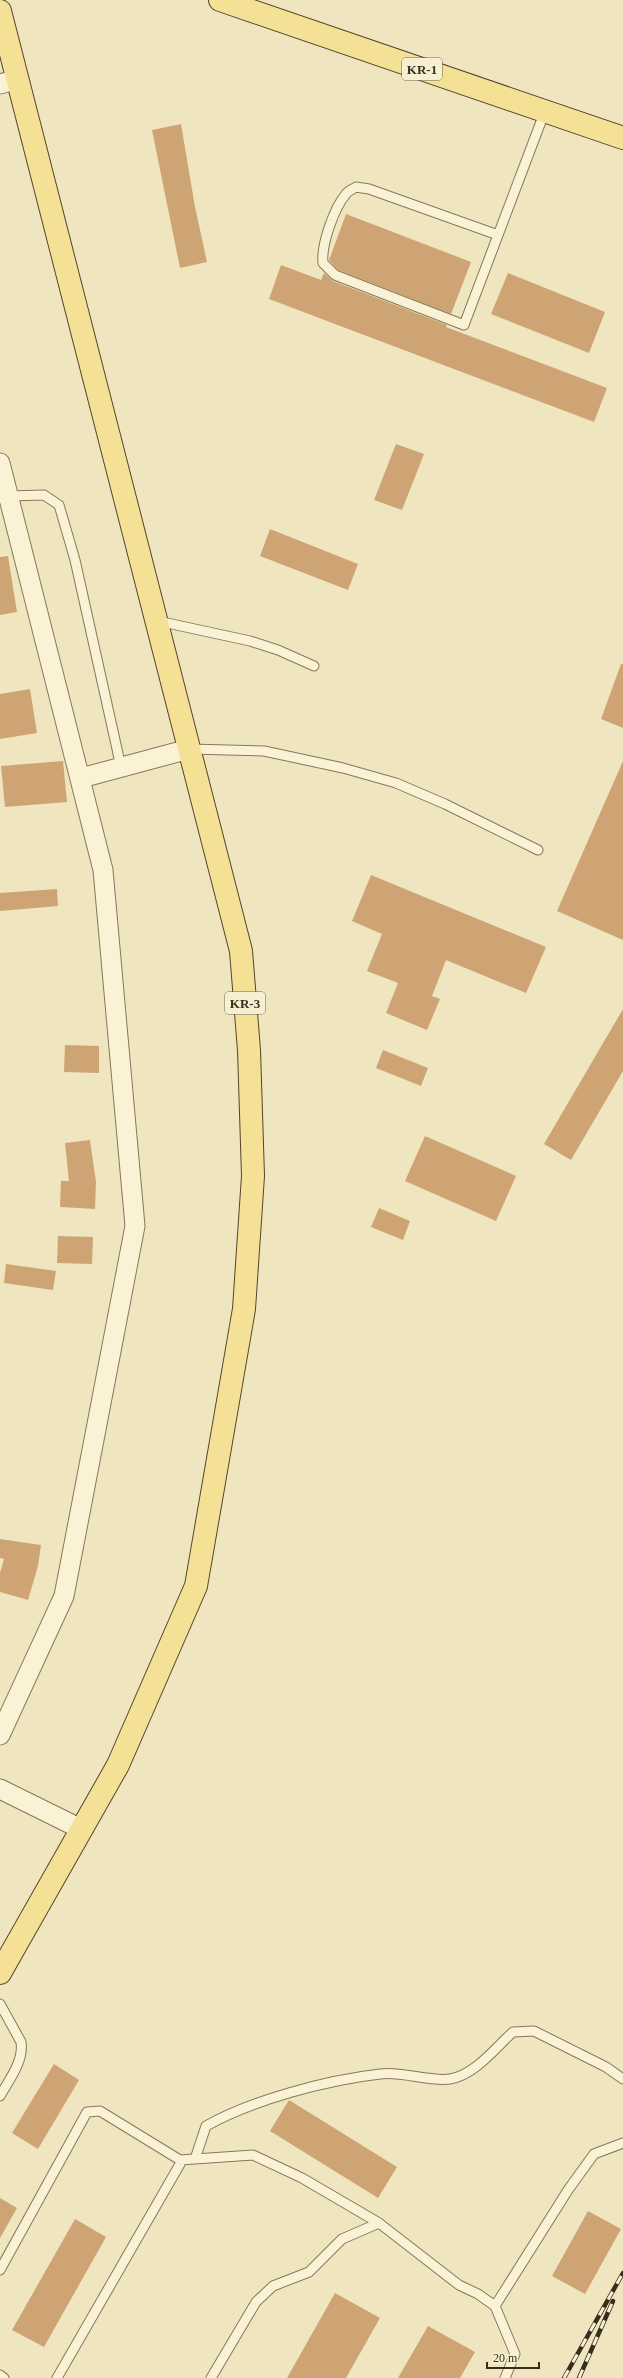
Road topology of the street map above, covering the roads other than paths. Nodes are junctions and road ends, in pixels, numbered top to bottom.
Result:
1 (220, 0) edge
2 (0, 11) edge
3 (9, 82) edge
4 (546, 111) junction
5 (623, 138) edge
6 (498, 235) junction
7 (0, 463) edge
8 (8, 496) junction
9 (156, 621) junction
10 (314, 666) dead end
11 (189, 749) junction
12 (122, 767) junction
13 (81, 778) junction
14 (538, 850) dead end
15 (0, 1735) edge
16 (0, 1789) edge
17 (81, 1829) junction
18 (0, 1973) edge
19 (0, 2004) edge
20 (623, 2079) edge
21 (0, 2096) edge
22 (623, 2143) edge
23 (195, 2159) junction
24 (180, 2160) junction
25 (379, 2223) junction
26 (0, 2270) edge
27 (495, 2306) junction
28 (0, 2375) edge
29 (4, 2378) edge
30 (57, 2378) edge
31 (211, 2378) edge
32 (504, 2378) edge

1 - 4 main road, KR-1
2 - 3 main road, KR-3
3 - 9 main road, KR-3
4 - 5 main road, KR-1
4 - 6 lane
6 - 6 lane
7 - 8 street
8 - 12 lane
8 - 13 street
9 - 10 lane
9 - 11 main road, KR-3
11 - 12 street
11 - 14 lane
11 - 17 main road, KR-3
12 - 13 street
13 - 15 street
16 - 17 street
17 - 18 main road, KR-3
19 - 21 lane
20 - 23 lane
22 - 27 lane
23 - 24 lane
23 - 25 lane
24 - 26 lane
24 - 30 lane
25 - 27 lane
25 - 31 lane
27 - 32 lane
28 - 29 lane

